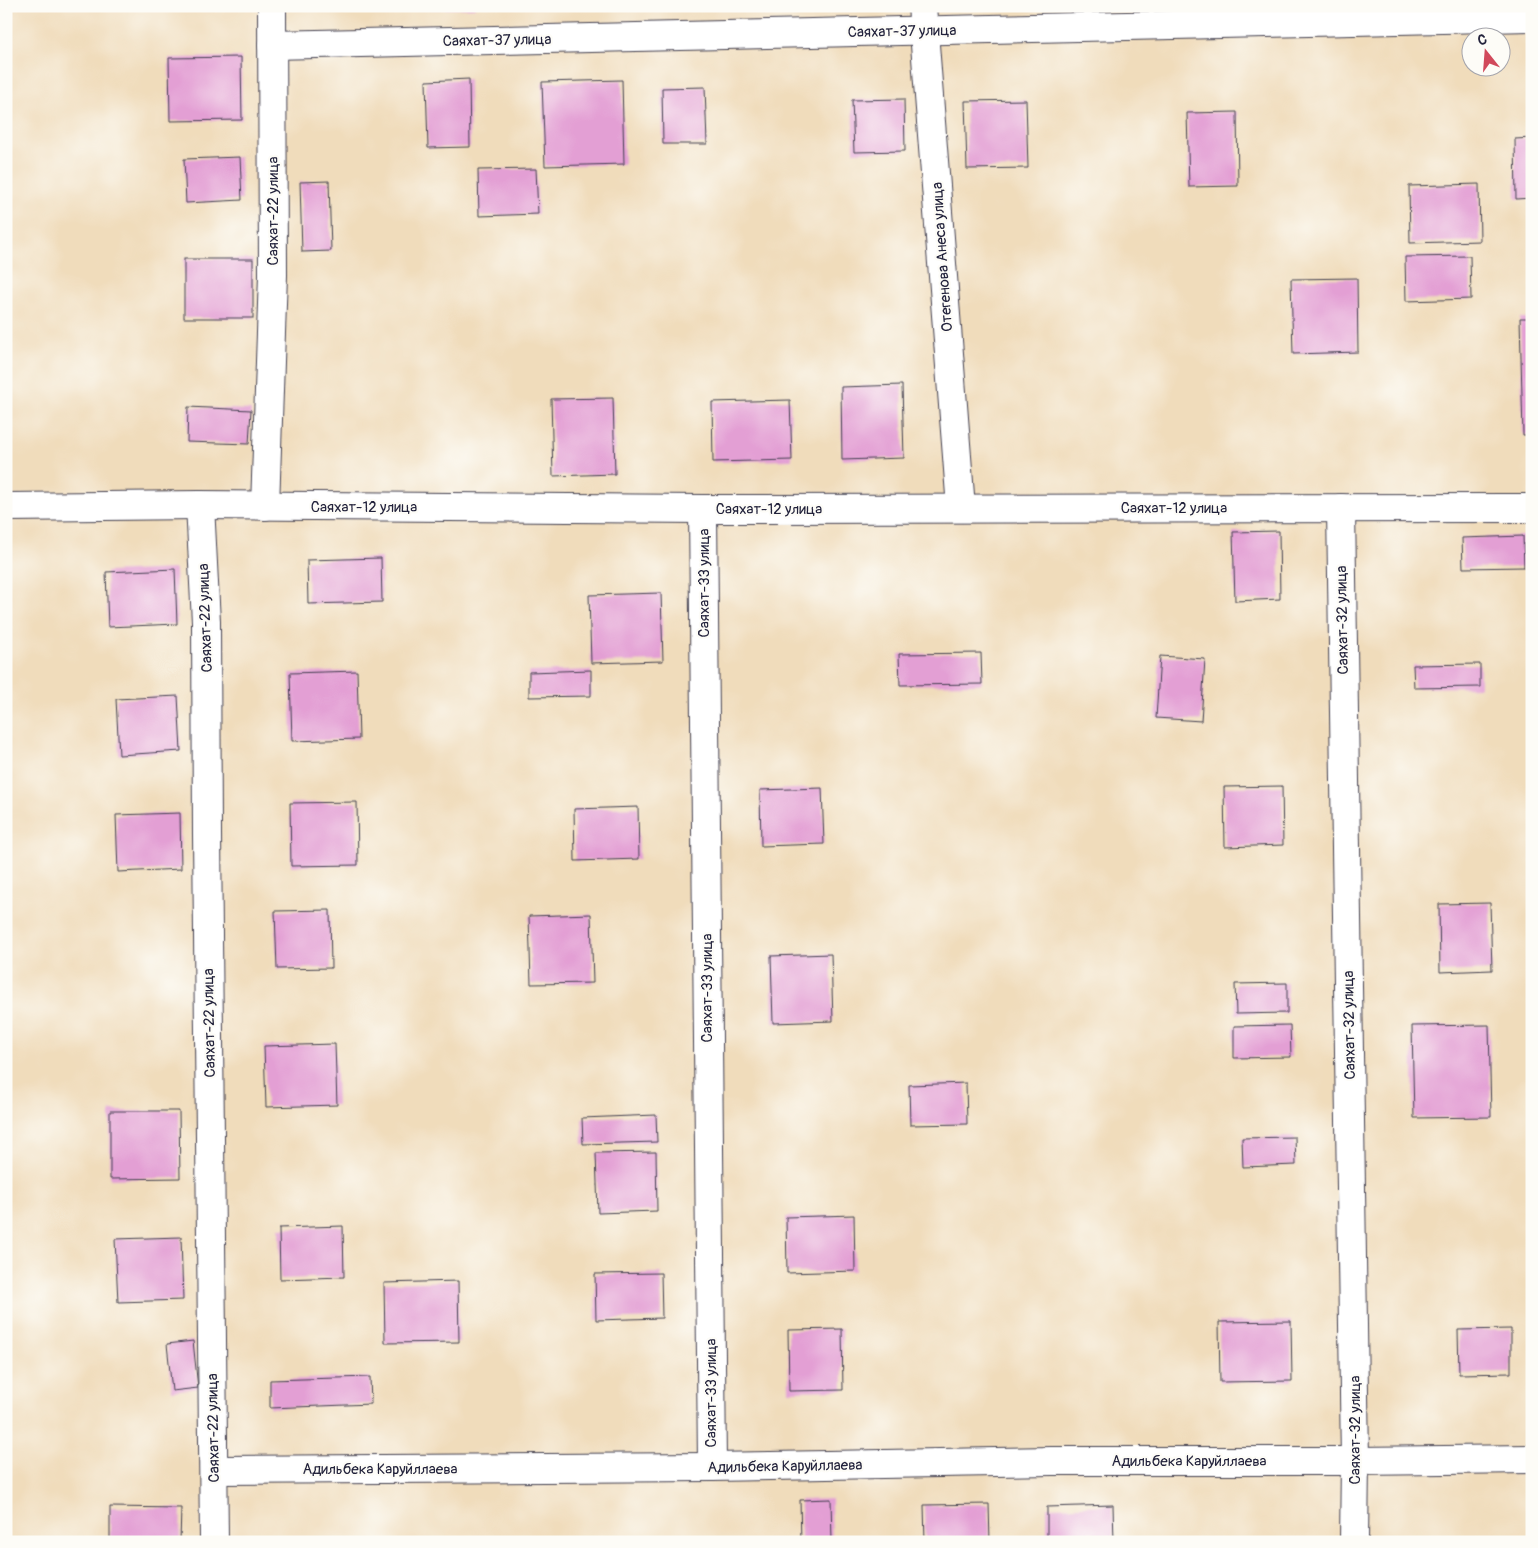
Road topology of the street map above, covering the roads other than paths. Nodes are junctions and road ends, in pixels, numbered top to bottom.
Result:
1 (272, 6) edge
2 (1532, 17) edge
3 (923, 18) edge
4 (272, 44) junction
5 (200, 505) junction
6 (265, 506) junction
7 (6, 507) edge
8 (961, 508) junction
9 (1341, 508) junction
10 (1532, 508) edge
11 (703, 509) junction
12 (1532, 1459) edge
13 (1356, 1461) junction
14 (712, 1467) junction
15 (214, 1470) junction
16 (214, 1542) edge
17 (1354, 1542) edge

1 - 4 street, Саяхат-22 улица
2 - 3 street, Саяхат-37 улица
3 - 4 street, Саяхат-37 улица
3 - 8 street, Отегенова Анеса улица
4 - 6 street, Саяхат-22 улица
5 - 6 street, Саяхат-12 улица
5 - 7 street, Саяхат-12 улица
5 - 15 street, Саяхат-22 улица
6 - 11 street, Саяхат-12 улица
8 - 9 street, Саяхат-12 улица
8 - 11 street, Саяхат-12 улица
9 - 10 street, Саяхат-12 улица
9 - 13 street, Саяхат-32 улица
11 - 14 street, Саяхат-33 улица
12 - 13 street, Адильбека Каруйллаева
13 - 14 street, Адильбека Каруйллаева
13 - 17 street, Саяхат-32 улица
14 - 15 street, Адильбека Каруйллаева
15 - 16 street, Саяхат-22 улица

